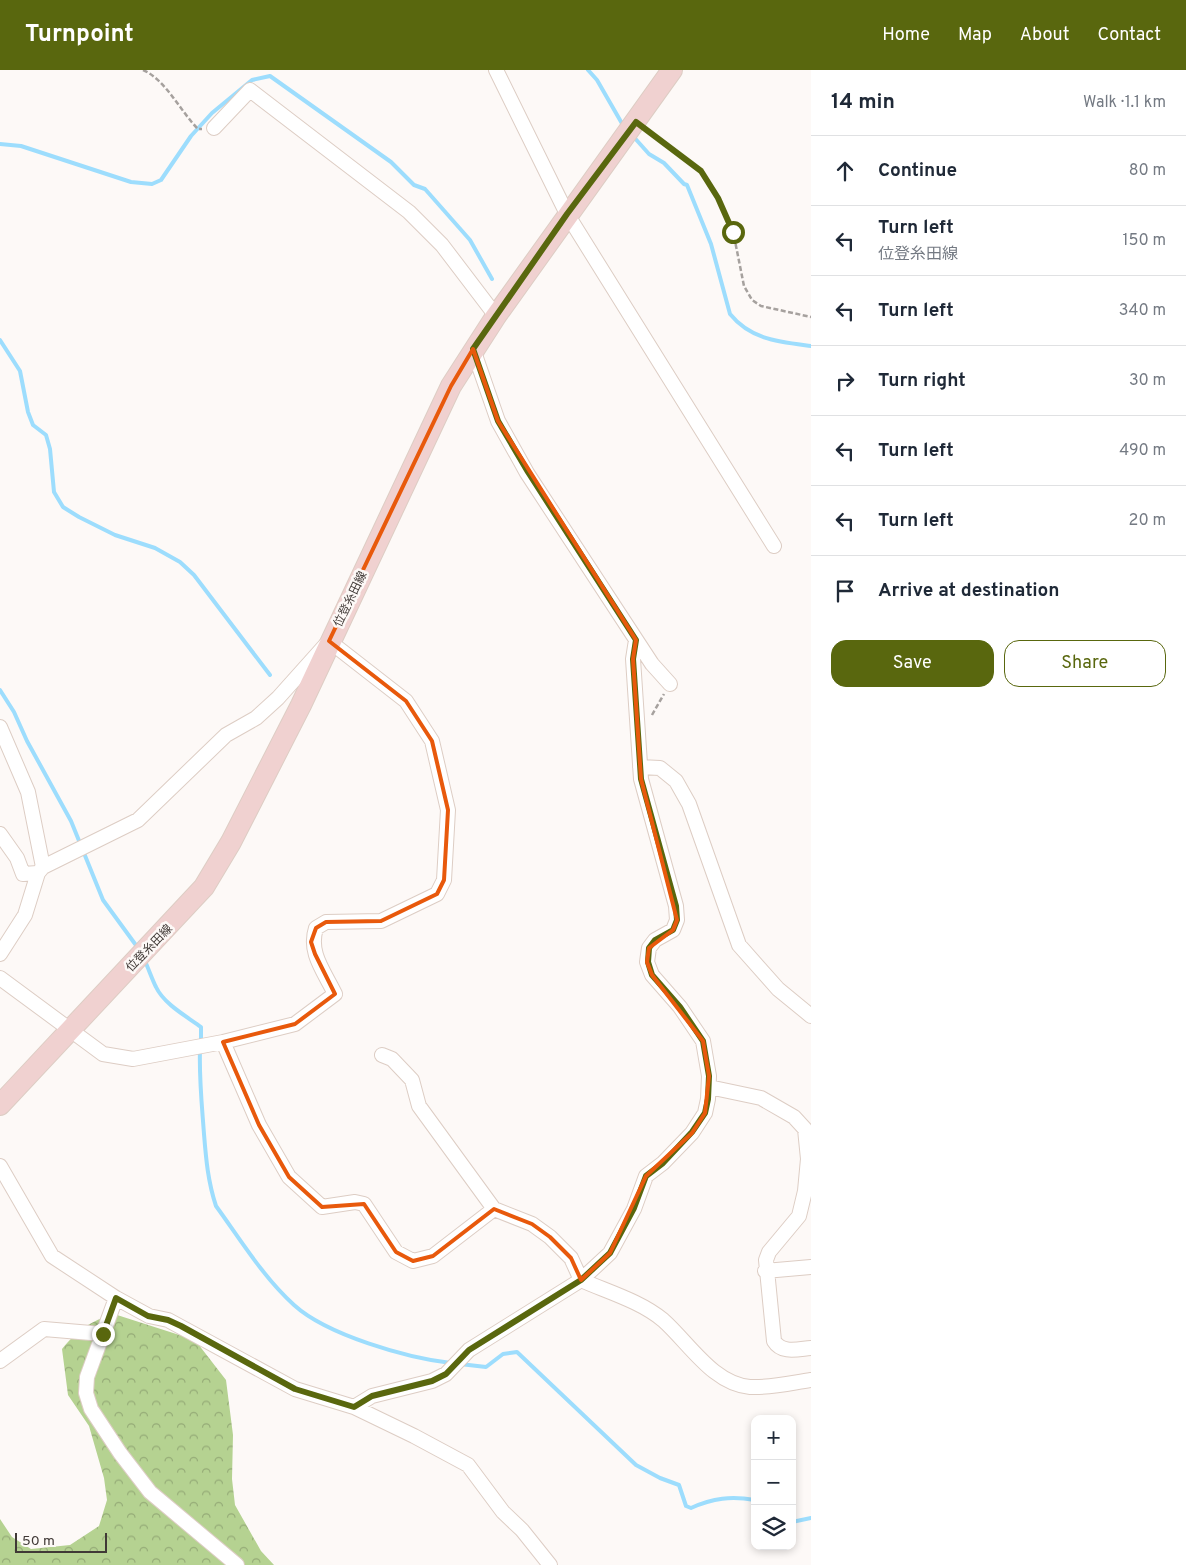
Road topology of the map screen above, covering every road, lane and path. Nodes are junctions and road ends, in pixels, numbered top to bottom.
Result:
1 (143, 70) edge
2 (496, 70) edge
3 (672, 70) edge
4 (636, 122) junction
5 (214, 128) joint
6 (567, 214) junction
7 (496, 316) junction
8 (811, 317) edge
9 (473, 349) junction
10 (774, 546) dead end
11 (636, 640) junction
12 (329, 641) junction
13 (670, 684) joint
14 (652, 715) dead end
15 (0, 727) edge
16 (640, 767) junction
17 (0, 834) edge
18 (41, 870) junction
19 (0, 954) edge
20 (0, 978) edge
21 (811, 1016) edge
22 (70, 1029) junction
23 (223, 1042) junction
24 (382, 1055) dead end
25 (708, 1087) junction
26 (0, 1106) edge
27 (0, 1166) edge
28 (494, 1209) junction
29 (811, 1267) edge
30 (765, 1271) junction
31 (581, 1280) junction
32 (116, 1298) junction
33 (103, 1334) junction
34 (811, 1348) edge
35 (0, 1361) edge
36 (811, 1380) edge
37 (354, 1407) junction
38 (237, 1565) edge
39 (550, 1565) edge

1 - 5 path
2 - 6 street
3 - 4 main road, 位登糸田線
4 - 6 main road, 位登糸田線
4 - 8 path
5 - 7 street
6 - 7 main road, 位登糸田線
6 - 10 street
7 - 9 main road, 位登糸田線
9 - 11 street
9 - 12 main road, 位登糸田線
11 - 13 street
11 - 16 street
12 - 18 street
12 - 22 main road, 位登糸田線
12 - 23 street
13 - 14 path
15 - 18 street
16 - 21 street
16 - 25 street
17 - 18 street
18 - 19 street
20 - 22 street
22 - 23 street
22 - 26 main road, 位登糸田線
23 - 28 street
24 - 28 street
25 - 30 street
25 - 31 street
27 - 32 street
28 - 31 street
29 - 30 street
30 - 34 street
31 - 36 street
31 - 37 street
32 - 33 street
32 - 37 street
33 - 35 street
33 - 38 street
37 - 39 street

